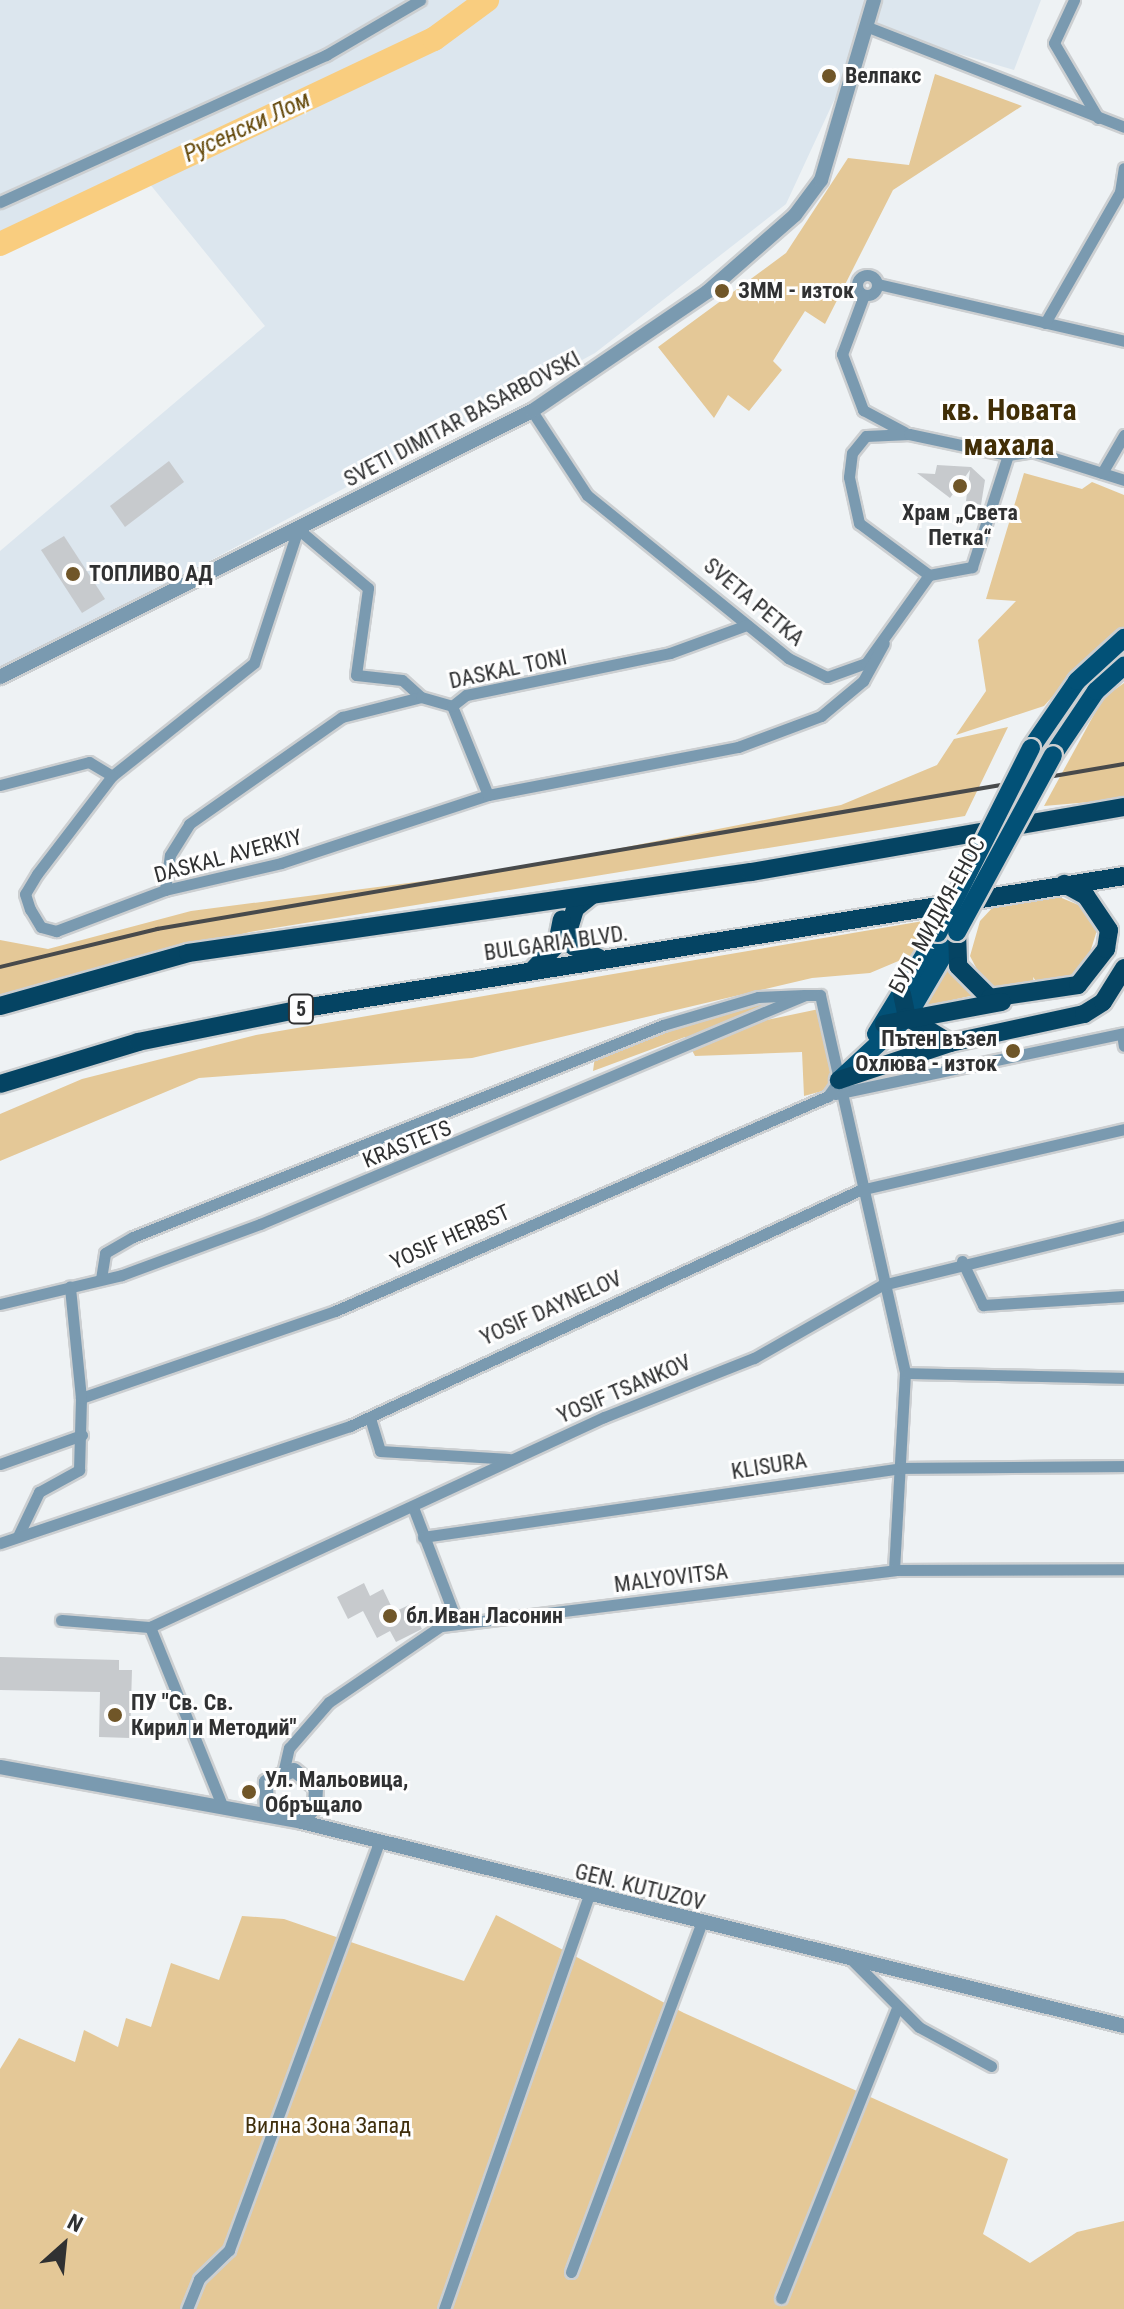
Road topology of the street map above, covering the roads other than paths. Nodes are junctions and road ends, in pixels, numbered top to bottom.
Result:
1 (420, 0) edge
2 (874, 0) edge
3 (1074, 0) edge
4 (868, 27) junction
5 (1099, 118) junction
6 (1124, 127) edge
7 (1124, 168) edge
8 (0, 202) edge
9 (1045, 323) junction
10 (1124, 341) edge
11 (532, 411) junction
12 (909, 434) junction
13 (1124, 435) edge
14 (1008, 455) junction
15 (1102, 473) junction
16 (1124, 480) edge
17 (298, 529) junction
18 (929, 575) junction
19 (747, 625) junction
20 (1124, 638) edge
21 (884, 643) junction
22 (1124, 666) edge
23 (0, 677) edge
24 (421, 697) junction
25 (452, 706) junction
26 (112, 776) junction
27 (0, 785) edge
28 (488, 795) junction
29 (1124, 807) edge
30 (1124, 876) edge
31 (1064, 884) junction
32 (165, 890) junction
33 (594, 893) junction
34 (552, 900) junction
35 (947, 933) junction
36 (607, 960) junction
37 (1124, 968) edge
38 (533, 970) junction
39 (902, 994) junction
40 (805, 995) junction
41 (1021, 999) junction
42 (0, 1006) edge
43 (907, 1017) junction
44 (884, 1024) junction
45 (1123, 1038) edge
46 (950, 1043) junction
47 (0, 1084) edge
48 (836, 1089) junction
49 (1124, 1129) edge
50 (860, 1190) junction
51 (1124, 1226) edge
52 (962, 1261) junction
53 (101, 1279) junction
54 (882, 1285) junction
55 (70, 1287) junction
56 (1124, 1296) edge
57 (0, 1304) edge
58 (905, 1373) junction
59 (1124, 1378) edge
60 (81, 1398) junction
61 (370, 1418) junction
62 (82, 1435) junction
63 (511, 1460) junction
64 (0, 1464) edge
65 (1124, 1466) edge
66 (901, 1468) junction
67 (413, 1507) junction
68 (18, 1536) junction
69 (423, 1537) junction
70 (0, 1543) edge
71 (1124, 1569) edge
72 (894, 1570) junction
73 (61, 1620) dead end
74 (457, 1622) junction
75 (150, 1627) junction
76 (0, 1767) edge
77 (284, 1769) junction
78 (223, 1808) junction
79 (267, 1814) junction
80 (302, 1822) junction
81 (378, 1845) junction
82 (588, 1898) junction
83 (701, 1924) junction
84 (853, 1961) junction
85 (896, 2010) junction
86 (1124, 2026) edge
87 (991, 2066) dead end
88 (571, 2272) dead end
89 (781, 2298) dead end
90 (187, 2309) edge
91 (444, 2309) edge

1 - 8 street
2 - 4 street, SVETI DIMITAR BASARBOVSKI
3 - 5 street
4 - 5 street
4 - 11 street, SVETI DIMITAR BASARBOVSKI
5 - 6 street
7 - 9 street
9 - 10 street
9 - 12 street
11 - 17 street, SVETI DIMITAR BASARBOVSKI
11 - 19 street, SVETA PETKA
12 - 14 street
12 - 18 street
13 - 15 street
14 - 15 street
14 - 18 street
15 - 16 street
17 - 23 street, SVETI DIMITAR BASARBOVSKI
17 - 24 street
17 - 26 street, DASKAL AVERKIY
18 - 21 street, SVETA PETKA
19 - 21 street, SVETA PETKA
19 - 25 street, DASKAL TONI
20 - 35 main road, БУЛ. МИДИЯ-ЕНОС, bridge
21 - 28 street, DASKAL AVERKIY
22 - 35 main road, БУЛ. МИДИЯ-ЕНОС, bridge
24 - 25 street, DASKAL TONI
24 - 32 street, DASKAL TONI
25 - 28 street
26 - 27 street
26 - 32 street, DASKAL AVERKIY
28 - 32 street, DASKAL AVERKIY
29 - 33 highway, BULGARIA BLVD.
30 - 31 highway, BULGARIA BLVD. / 5
31 - 36 highway, BULGARIA BLVD. / 5
31 - 41 highway
33 - 34 highway, BULGARIA BLVD.
33 - 36 highway
34 - 38 highway
34 - 42 highway, BULGARIA BLVD.
35 - 39 main road
35 - 41 highway
35 - 43 main road, БУЛ. МИДИЯ-ЕНОС
36 - 38 highway, BULGARIA BLVD. / 5
37 - 46 highway
38 - 47 highway, BULGARIA BLVD. / 5
39 - 43 highway
39 - 44 main road
40 - 48 street, KRASTETS
40 - 53 street, KRASTETS
40 - 53 street
41 - 43 highway
43 - 44 highway
43 - 46 highway
43 - 48 main road, БУЛ. МИДИЯ-ЕНОС
44 - 48 main road
45 - 48 street, YOSIF HERBST
46 - 48 highway
48 - 50 street
48 - 60 street, YOSIF HERBST
49 - 50 street, YOSIF DAYNELOV
50 - 54 street
50 - 61 street, YOSIF DAYNELOV
51 - 52 street, YOSIF TSANKOV
52 - 54 street, YOSIF TSANKOV
52 - 56 street
53 - 55 street, KRASTETS
54 - 58 street
54 - 63 street, YOSIF TSANKOV
55 - 57 street, KRASTETS
55 - 60 street
58 - 59 street
58 - 66 street
60 - 62 street
61 - 63 street
61 - 68 street, YOSIF DAYNELOV
62 - 64 street
62 - 68 street
63 - 67 street, YOSIF TSANKOV
65 - 66 street, KLISURA
66 - 69 street, KLISURA
66 - 72 street
67 - 69 street
67 - 75 street, YOSIF TSANKOV
68 - 70 street, YOSIF DAYNELOV
69 - 74 street
71 - 72 street, MALYOVITSA
72 - 74 street, MALYOVITSA
73 - 75 street
74 - 77 street, MALYOVITSA
75 - 78 street
76 - 78 street, GEN. KUTUZOV
77 - 79 street
77 - 80 street
78 - 79 street, GEN. KUTUZOV
79 - 80 street, GEN. KUTUZOV
80 - 81 street, GEN. KUTUZOV
81 - 82 street, GEN. KUTUZOV
81 - 90 street
82 - 83 street, GEN. KUTUZOV
82 - 91 street
83 - 84 street, GEN. KUTUZOV
83 - 88 street
84 - 85 street
84 - 86 street, GEN. KUTUZOV
85 - 87 street
85 - 89 street

